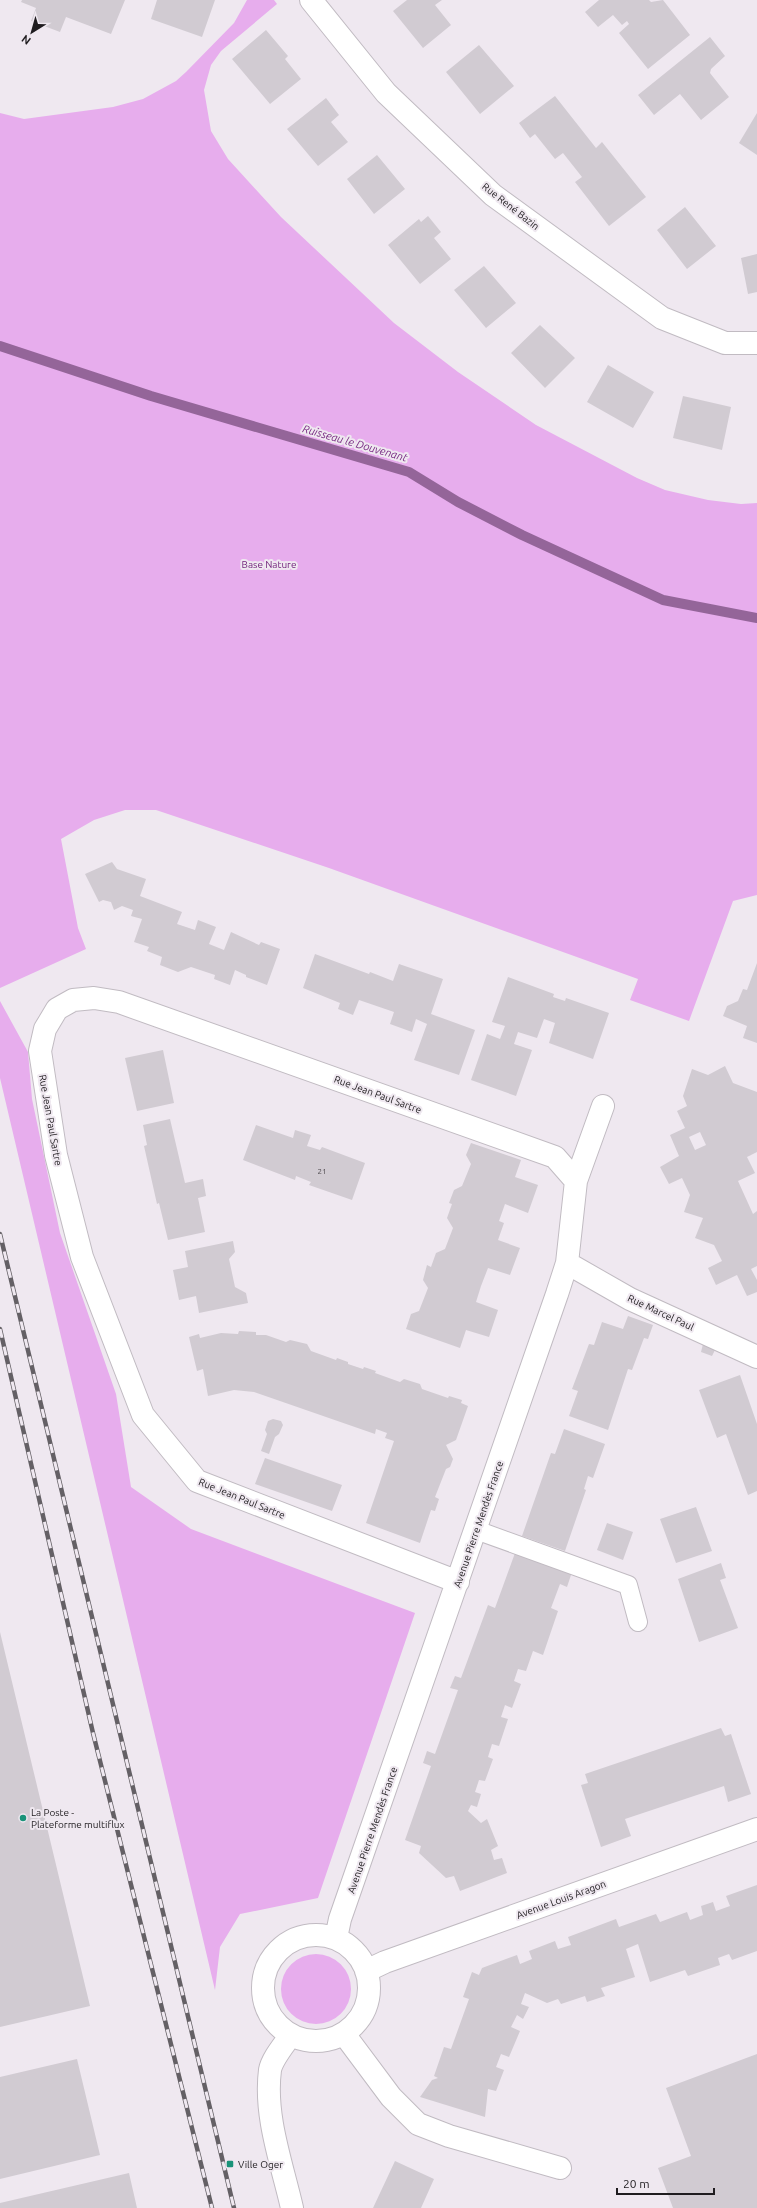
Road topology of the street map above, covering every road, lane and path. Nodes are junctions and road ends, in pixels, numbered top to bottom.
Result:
1 (311, 0) edge
2 (757, 343) edge
3 (603, 1106) dead end
4 (576, 1181) junction
5 (567, 1263) junction
6 (757, 1357) edge
7 (476, 1530) junction
8 (458, 1582) junction
9 (638, 1622) dead end
10 (757, 1829) edge
11 (336, 1938) junction
12 (366, 1970) junction
13 (344, 2034) junction
14 (290, 2036) junction
15 (560, 2168) dead end
16 (292, 2208) edge

1 - 2 street, Rue René Bazin
3 - 4 street, Avenue Pierre Mendès France
4 - 5 street, Avenue Pierre Mendès France
4 - 8 street, Rue Jean Paul Sartre
5 - 6 street, Rue Marcel Paul
5 - 7 street, Avenue Pierre Mendès France
7 - 8 street, Avenue Pierre Mendès France
7 - 9 lane
8 - 11 street, Avenue Pierre Mendès France
10 - 12 street, Avenue Louis Aragon
11 - 12 street
11 - 14 street
12 - 13 street
13 - 14 street
13 - 15 street
14 - 16 street

